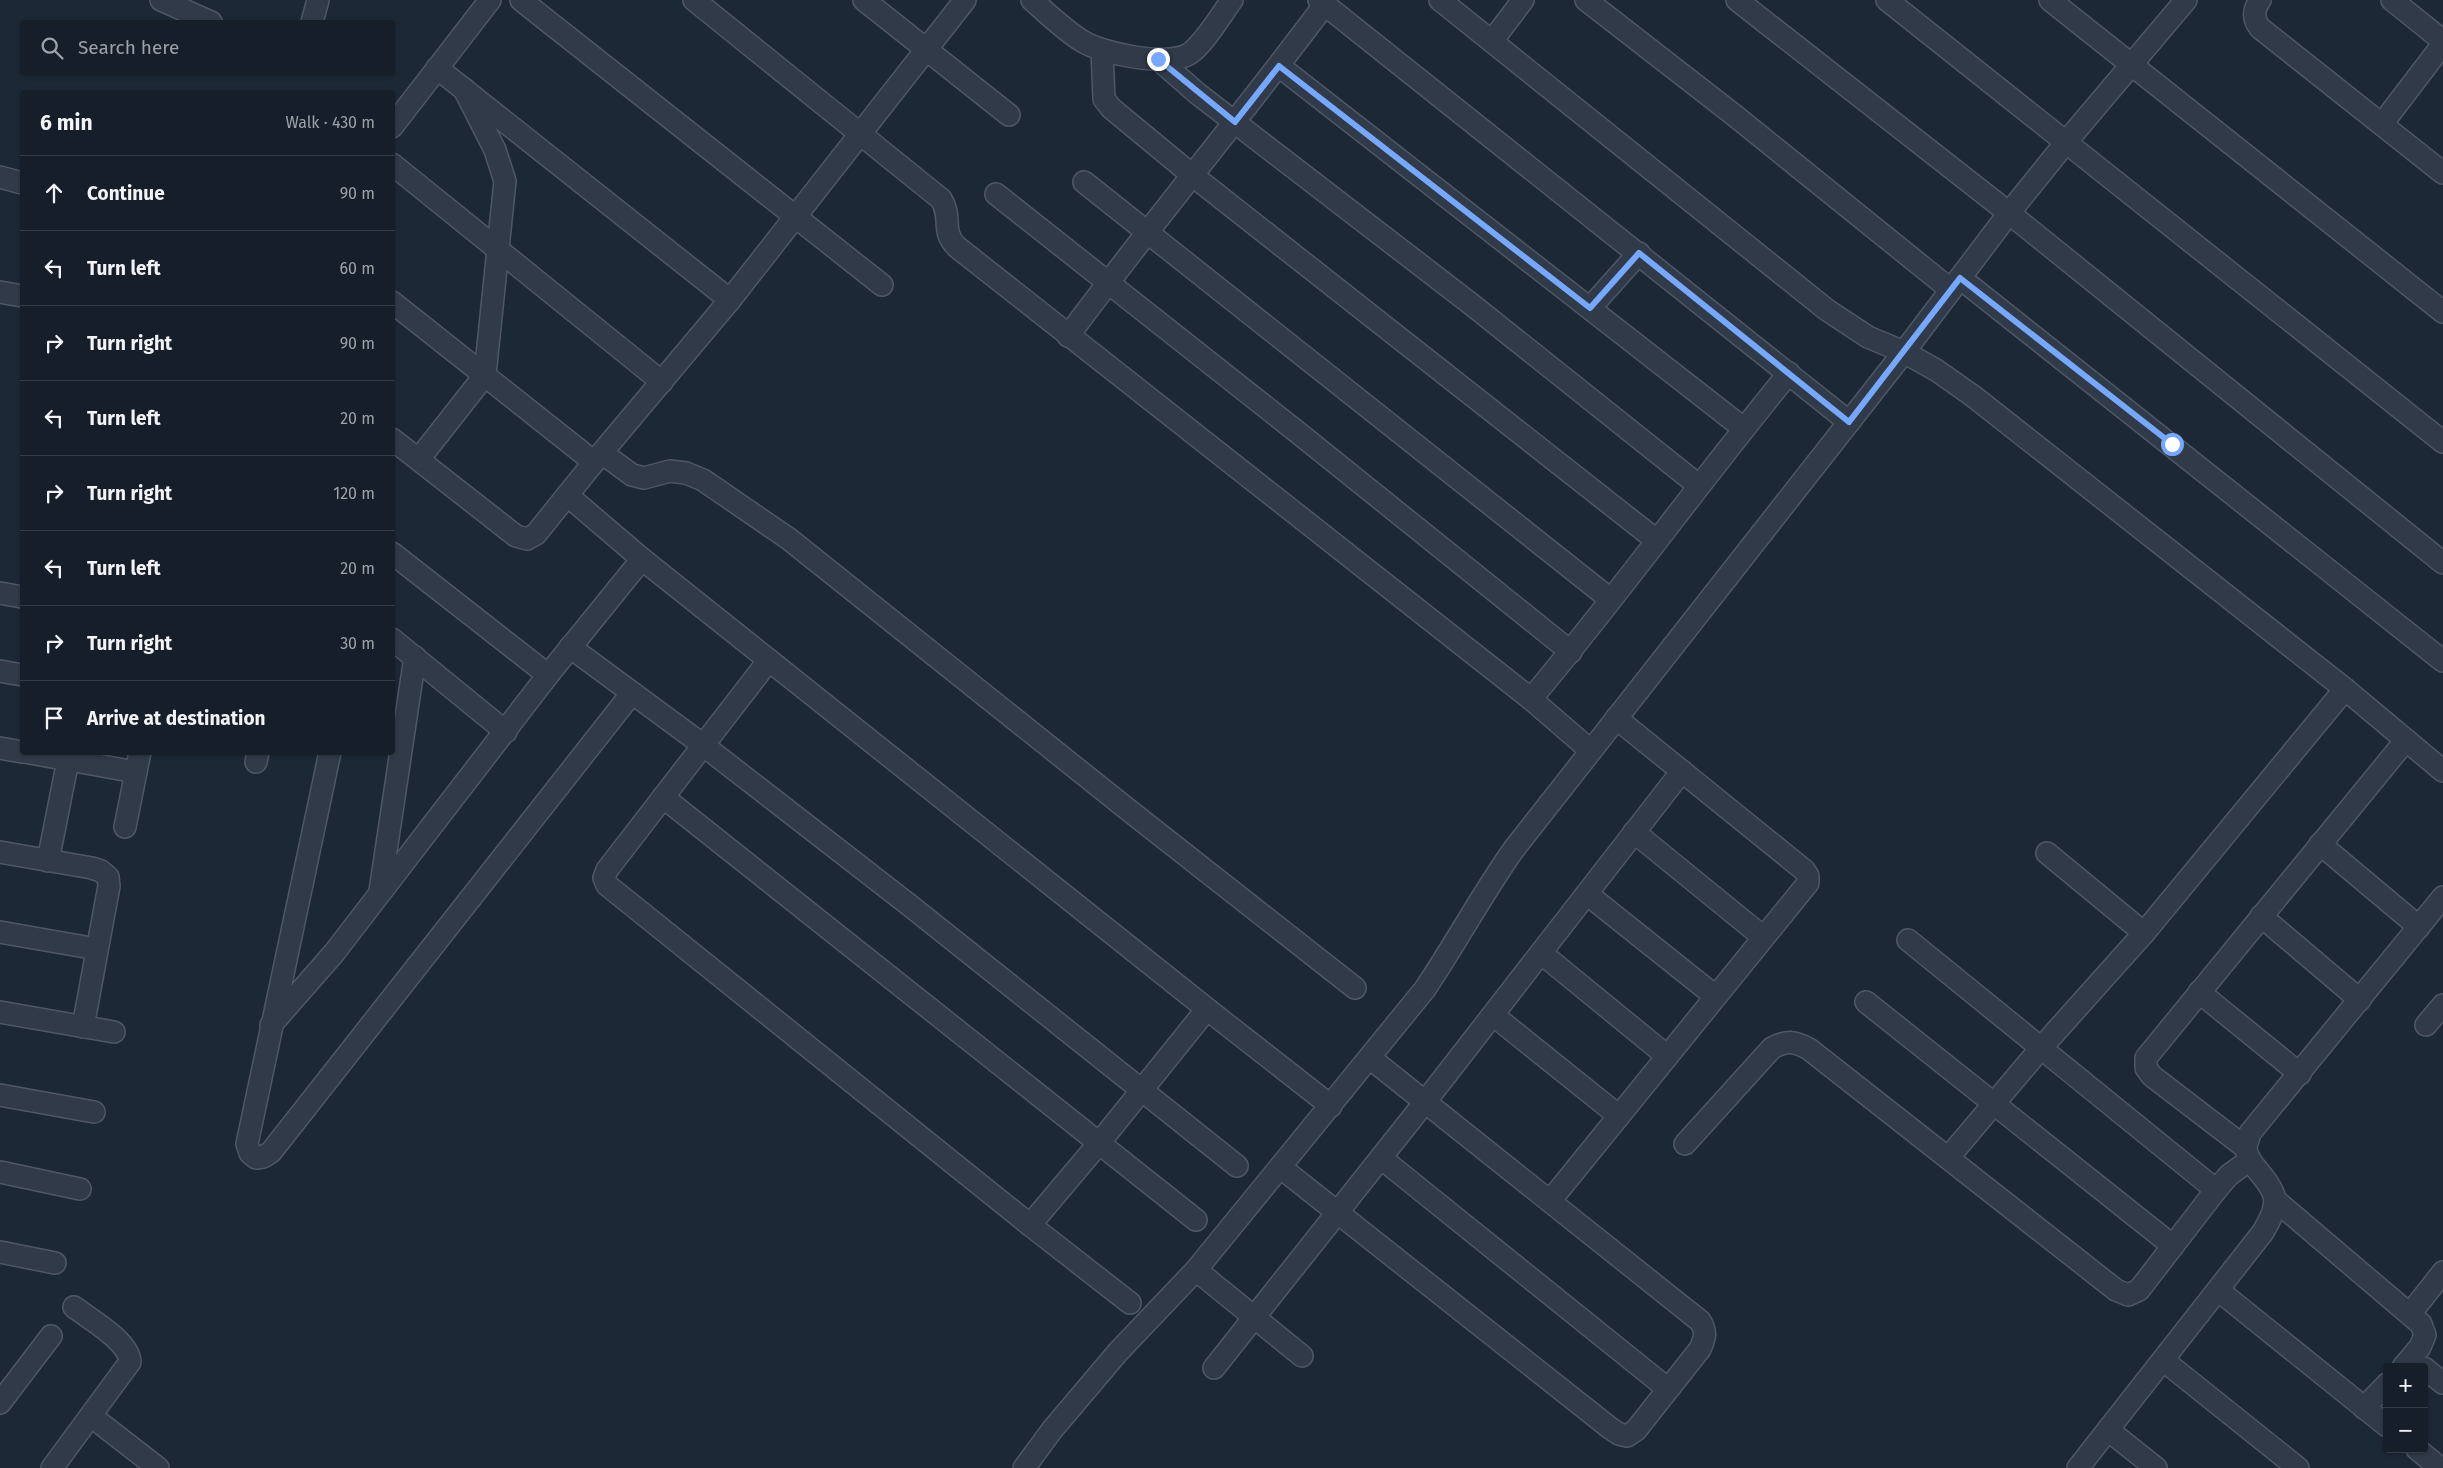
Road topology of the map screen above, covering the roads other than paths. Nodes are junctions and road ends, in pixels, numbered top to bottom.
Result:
1 (161, 0) edge
2 (318, 0) edge
3 (490, 0) edge
4 (521, 0) edge
5 (694, 0) edge
6 (864, 0) edge
7 (965, 0) edge
8 (1032, 0) edge
9 (1232, 0) edge
10 (1440, 0) edge
11 (1523, 0) edge
12 (1586, 0) edge
13 (1737, 0) edge
14 (1887, 0) edge
15 (2050, 0) edge
16 (2186, 0) edge
17 (2260, 0) edge
18 (2392, 0) edge
19 (1322, 2) edge
20 (206, 20) edge
21 (313, 20) edge
22 (1492, 41) junction
23 (2443, 42) edge
24 (925, 49) junction
25 (1102, 50) junction
26 (1158, 59) junction
27 (2132, 65) junction
28 (1279, 66) junction
29 (438, 68) junction
30 (464, 89) junction
31 (1008, 115) dead end
32 (1235, 122) junction
33 (395, 123) edge
34 (2382, 124) junction
35 (860, 133) junction
36 (2067, 141) junction
37 (395, 166) edge
38 (2443, 172) edge
39 (1192, 175) junction
40 (0, 177) edge
41 (20, 182) edge
42 (1084, 182) dead end
43 (996, 194) dead end
44 (2009, 213) junction
45 (796, 218) junction
46 (1146, 231) junction
47 (498, 249) junction
48 (1639, 253) junction
49 (1108, 282) junction
50 (1956, 284) junction
51 (882, 285) dead end
52 (0, 292) edge
53 (20, 296) edge
54 (730, 300) junction
55 (395, 304) edge
56 (1590, 308) junction
57 (2443, 312) edge
58 (1068, 336) junction
59 (1904, 352) junction
60 (1789, 373) junction
61 (485, 375) junction
62 (662, 382) junction
63 (1849, 422) junction
64 (1743, 428) junction
65 (395, 441) edge
66 (2443, 442) edge
67 (598, 457) junction
68 (419, 460) junction
69 (1698, 485) junction
70 (567, 495) junction
71 (1656, 540) junction
72 (395, 556) edge
73 (642, 559) junction
74 (2443, 563) edge
75 (0, 593) edge
76 (20, 597) edge
77 (1610, 599) junction
78 (395, 641) edge
79 (570, 648) junction
80 (1571, 652) junction
81 (415, 658) junction
82 (769, 660) junction
83 (2443, 662) edge
84 (0, 671) edge
85 (20, 675) edge
86 (548, 675) junction
87 (2345, 689) junction
88 (632, 693) junction
89 (1531, 699) junction
90 (1616, 718) junction
91 (506, 732) junction
92 (2406, 740) junction
93 (703, 745) junction
94 (0, 748) edge
95 (1590, 750) junction
96 (20, 751) edge
97 (40, 755) edge
98 (329, 755) edge
99 (68, 760) junction
100 (138, 762) edge
101 (2442, 768) edge
102 (1682, 771) junction
103 (663, 797) junction
104 (125, 827) dead end
105 (1634, 832) junction
106 (2320, 844) junction
107 (0, 852) edge
108 (2047, 853) dead end
109 (48, 860) junction
110 (379, 894) junction
111 (1587, 894) junction
112 (2443, 897) edge
113 (2261, 916) junction
114 (2420, 927) junction
115 (0, 932) edge
116 (2144, 933) junction
117 (1763, 937) junction
118 (1908, 940) dead end
119 (97, 949) junction
120 (1541, 953) junction
121 (1355, 988) dead end
122 (2199, 992) junction
123 (1715, 996) junction
124 (2360, 1000) junction
125 (1866, 1002) dead end
126 (2443, 1005) edge
127 (1207, 1009) junction
128 (0, 1012) edge
129 (1493, 1015) junction
130 (271, 1025) junction
131 (2426, 1025) dead end
132 (83, 1027) junction
133 (114, 1032) dead end
134 (2041, 1048) junction
135 (1667, 1056) junction
136 (1370, 1058) junction
137 (2300, 1074) junction
138 (1140, 1091) junction
139 (0, 1095) edge
140 (1425, 1102) junction
141 (1994, 1103) junction
142 (1331, 1106) junction
143 (94, 1112) dead end
144 (1619, 1116) junction
145 (1100, 1142) junction
146 (1685, 1144) dead end
147 (2248, 1154) junction
148 (1381, 1158) junction
149 (1948, 1158) junction
150 (1237, 1166) dead end
151 (1280, 1167) junction
152 (0, 1172) edge
153 (80, 1189) dead end
154 (2216, 1190) junction
155 (2276, 1200) junction
156 (1550, 1201) junction
157 (1338, 1213) junction
158 (1196, 1220) dead end
159 (1030, 1224) junction
160 (2173, 1246) junction
161 (0, 1252) edge
162 (55, 1263) dead end
163 (1196, 1270) junction
164 (2443, 1272) edge
165 (2218, 1290) junction
166 (1130, 1303) dead end
167 (74, 1307) dead end
168 (2410, 1314) junction
169 (1254, 1317) junction
170 (51, 1336) dead end
171 (1302, 1356) dead end
172 (2162, 1360) junction
173 (2416, 1363) edge
174 (1214, 1368) dead end
175 (2428, 1373) edge
176 (2443, 1383) edge
177 (2383, 1388) edge
178 (1668, 1390) junction
179 (0, 1403) edge
180 (2364, 1408) junction
181 (92, 1416) junction
182 (2383, 1423) edge
183 (2108, 1430) junction
184 (2421, 1453) edge
185 (52, 1468) edge
186 (158, 1468) edge
187 (1024, 1468) edge
188 (2078, 1468) edge
189 (2156, 1468) edge
190 (2298, 1468) edge
191 (2440, 1468) edge

1 - 20 street
2 - 21 street
3 - 29 street
4 - 45 street
5 - 35 street
6 - 24 street
7 - 24 street
8 - 25 street
9 - 26 street
10 - 22 street
11 - 22 street
12 - 50 street
13 - 44 street
14 - 36 street
15 - 27 street
16 - 27 street
17 - 34 street
18 - 23 street
19 - 28 street
19 - 48 street
22 - 59 street
23 - 34 street
24 - 31 street
24 - 35 street
25 - 26 street
25 - 39 street
26 - 32 street
27 - 36 street
27 - 57 street
28 - 32 street
28 - 56 street
29 - 30 street
29 - 33 street
30 - 47 street
30 - 54 street
32 - 39 street
32 - 69 street
34 - 38 street
35 - 45 street
35 - 58 street
36 - 44 street
36 - 66 street
37 - 47 street
39 - 46 street
39 - 71 street
40 - 41 street
42 - 46 street
43 - 49 street
44 - 50 street
44 - 74 street
45 - 51 street
45 - 54 street
46 - 49 street
46 - 77 street
47 - 61 street
47 - 62 street
48 - 56 street
48 - 60 street
49 - 58 street
49 - 80 street
50 - 59 street
50 - 83 street
52 - 53 street
54 - 62 street
55 - 61 street
56 - 64 street
58 - 89 street
59 - 63 street
59 - 87 street
60 - 63 street
60 - 64 street
61 - 67 street
61 - 68 street
62 - 67 street
63 - 90 street
64 - 69 street
65 - 68 street
67 - 70 street
67 - 121 street
68 - 70 street
69 - 71 street
70 - 73 street
71 - 77 street
72 - 86 street
73 - 79 street
73 - 82 street
75 - 76 street
77 - 80 street
78 - 81 street
79 - 86 street
79 - 88 street
80 - 89 street
81 - 91 street
81 - 110 street
82 - 93 street
82 - 127 street
84 - 85 street
86 - 91 street
87 - 92 street
87 - 116 street
88 - 93 street
88 - 130 street
89 - 95 street
90 - 95 street
90 - 102 street
91 - 110 street
92 - 101 street
92 - 106 street
93 - 103 street
93 - 138 street
94 - 96 street
95 - 136 street
97 - 99 street
98 - 130 street
99 - 100 street
99 - 109 street
100 - 104 street
102 - 105 street
102 - 117 street
103 - 145 street
103 - 159 street
105 - 111 street
105 - 117 street
106 - 113 street
106 - 114 street
107 - 109 street
108 - 116 street
109 - 119 street
110 - 130 street
111 - 120 street
111 - 123 street
112 - 114 street
113 - 122 street
113 - 124 street
114 - 124 street
115 - 119 street
116 - 134 street
117 - 123 street
118 - 134 street
119 - 132 street
120 - 129 street
120 - 135 street
122 - 137 street
122 - 147 street
123 - 135 street
124 - 137 street
125 - 141 street
126 - 131 street
127 - 138 street
127 - 142 street
128 - 132 street
129 - 140 street
129 - 144 street
132 - 133 street
134 - 141 street
134 - 154 street
135 - 144 street
136 - 140 street
136 - 142 street
137 - 147 street
138 - 145 street
138 - 150 street
139 - 143 street
140 - 148 street
140 - 156 street
141 - 149 street
141 - 160 street
142 - 151 street
144 - 156 street
145 - 158 street
145 - 159 street
146 - 149 street
147 - 154 street
147 - 155 street
148 - 157 street
148 - 178 street
149 - 160 street
151 - 157 street
151 - 163 street
152 - 153 street
154 - 160 street
155 - 165 street
155 - 168 street
156 - 178 street
157 - 169 street
157 - 178 street
159 - 166 street
161 - 162 street
163 - 169 street
163 - 187 street
164 - 168 street
165 - 172 street
165 - 180 street
167 - 181 street
168 - 173 street
169 - 171 street
169 - 174 street
170 - 179 street
172 - 183 street
172 - 190 street
175 - 176 street
177 - 180 street
180 - 182 street
181 - 185 street
181 - 186 street
183 - 188 street
183 - 189 street
184 - 191 street

